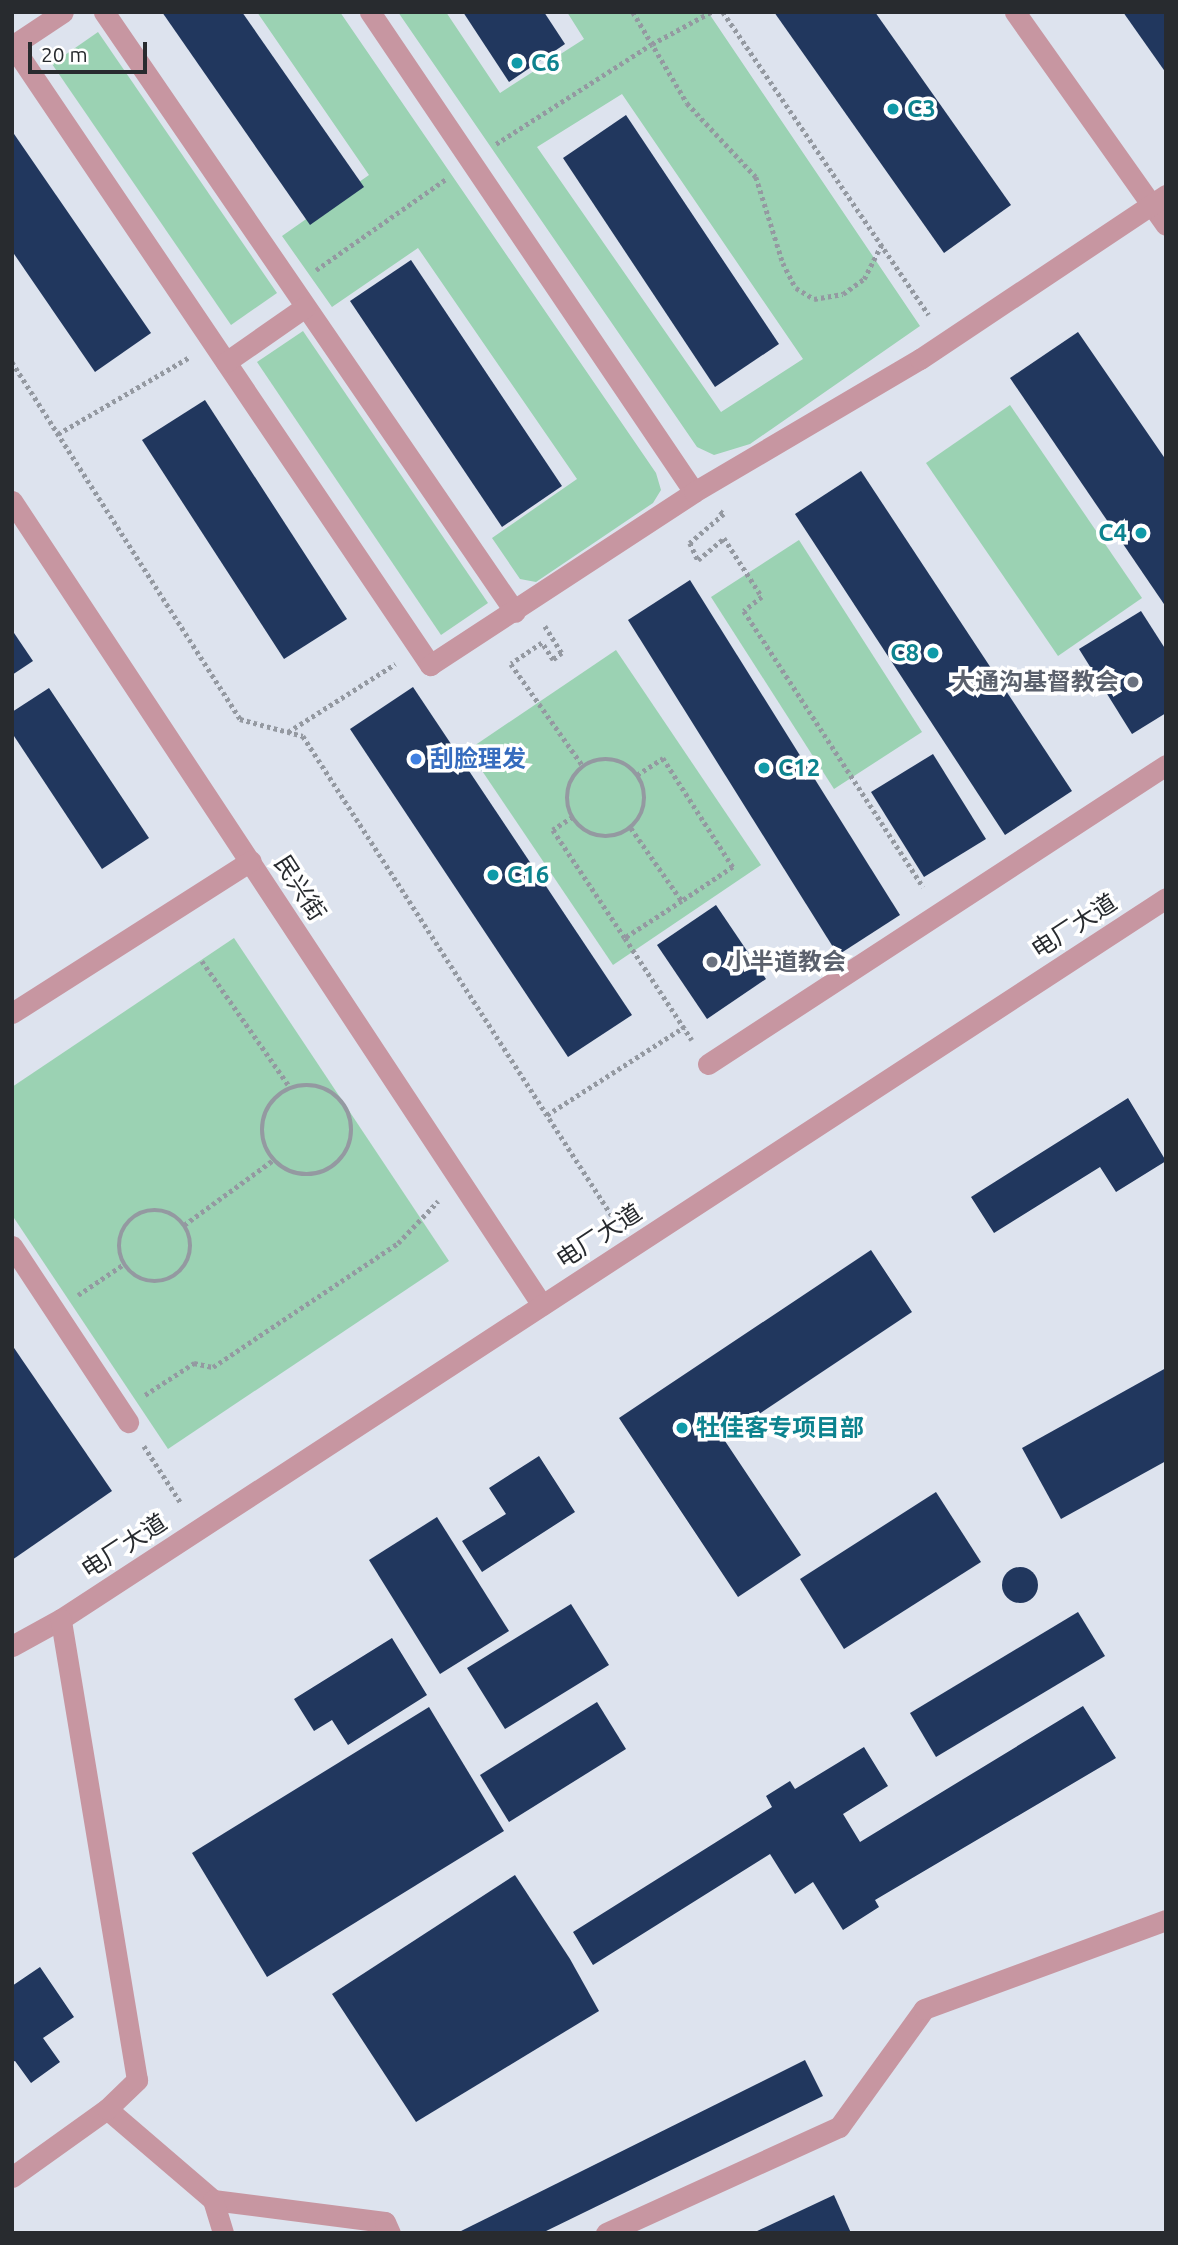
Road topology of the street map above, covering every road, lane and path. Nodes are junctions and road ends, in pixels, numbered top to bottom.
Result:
1 (63, 12) edge
2 (104, 12) edge
3 (370, 12) edge
4 (633, 12) edge
5 (723, 12) edge
6 (1016, 12) edge
7 (12, 46) edge
8 (1158, 200) edge
9 (1166, 225) edge
10 (881, 245) junction
11 (305, 307) junction
12 (946, 341) junction
13 (213, 343) junction
14 (12, 362) edge
15 (226, 362) junction
16 (58, 434) junction
17 (694, 492) junction
18 (12, 501) edge
19 (724, 514) dead end
20 (522, 607) junction
21 (419, 649) junction
22 (288, 732) junction
23 (1166, 765) edge
24 (583, 766) junction
25 (638, 775) junction
26 (573, 817) junction
27 (631, 828) junction
28 (251, 861) junction
29 (1166, 898) edge
30 (682, 901) junction
31 (940, 913) junction
32 (625, 938) junction
33 (202, 961) dead end
34 (12, 1013) edge
35 (684, 1027) junction
36 (708, 1063) joint
37 (290, 1087) junction
38 (547, 1115) junction
39 (273, 1160) junction
40 (444, 1196) dead end
41 (184, 1225) junction
42 (12, 1246) edge
43 (631, 1246) junction
44 (124, 1264) junction
45 (542, 1305) junction
46 (55, 1312) junction
47 (124, 1416) junction
48 (198, 1529) junction
49 (61, 1619) junction
50 (12, 1646) edge
51 (1166, 1920) edge
52 (107, 2109) junction
53 (12, 2177) edge
54 (214, 2200) junction
55 (223, 2233) edge
56 (390, 2233) edge
57 (606, 2233) edge

1 - 7 street
2 - 11 street
3 - 17 street
4 - 10 path
5 - 10 path
6 - 8 street
7 - 13 street
8 - 9 street
8 - 12 street
10 - 12 path
11 - 15 street
11 - 20 street
12 - 17 street
13 - 15 street
13 - 16 path
14 - 16 path
15 - 21 street
16 - 22 path
17 - 20 street
18 - 28 street, 民兴街
19 - 31 path
20 - 21 street
20 - 24 path
21 - 22 path
22 - 38 path
23 - 31 street
24 - 25 path
24 - 26 path
25 - 27 path
25 - 30 path
26 - 27 path
26 - 32 path
27 - 30 path
28 - 34 street
28 - 45 street, 民兴街
29 - 43 street, 电厂大道
30 - 32 path
31 - 36 street
32 - 35 path
33 - 37 path
35 - 36 path
35 - 38 path
37 - 39 path
37 - 39 path
38 - 43 path
39 - 41 path
40 - 47 path
41 - 44 path
41 - 44 path
42 - 46 street
43 - 45 street, 电厂大道
44 - 46 path
45 - 48 street, 电厂大道
46 - 47 street
47 - 48 path
48 - 49 street, 电厂大道
49 - 50 street, 电厂大道
49 - 52 street
51 - 57 street
52 - 53 street
52 - 54 street
54 - 55 street
54 - 56 street

